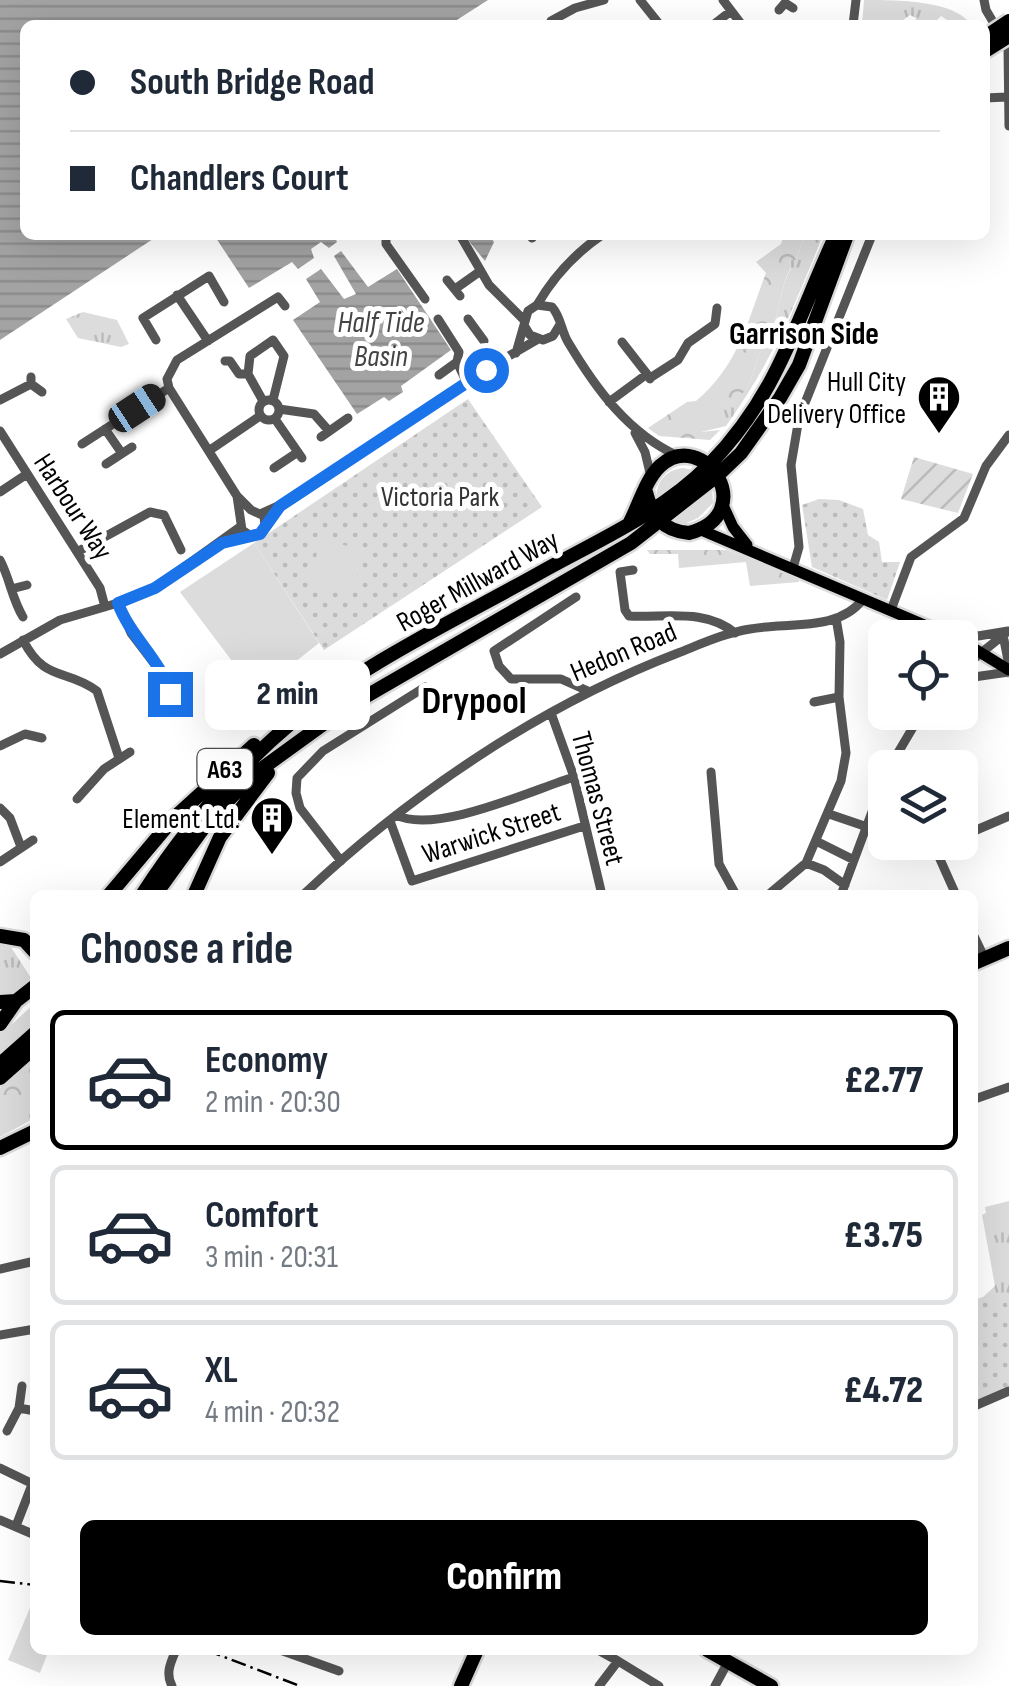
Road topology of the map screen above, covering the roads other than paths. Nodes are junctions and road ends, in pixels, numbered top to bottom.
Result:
1 (604, 0) edge
2 (640, 0) edge
3 (722, 0) edge
4 (984, 0) edge
5 (731, 11) junction
6 (566, 19) edge
7 (656, 20) edge
8 (719, 20) edge
9 (738, 20) edge
10 (1007, 97) edge
11 (1009, 126) edge
12 (386, 240) edge
13 (464, 240) edge
14 (594, 240) edge
15 (834, 240) edge
16 (846, 240) edge
17 (870, 240) edge
18 (479, 272) junction
19 (552, 279) junction
20 (447, 280) dead end
21 (177, 295) junction
22 (424, 299) dead end
23 (224, 302) dead end
24 (508, 304) junction
25 (284, 306) dead end
26 (534, 306) junction
27 (552, 307) junction
28 (717, 308) dead end
29 (438, 319) dead end
30 (524, 323) junction
31 (559, 326) junction
32 (543, 339) junction
33 (156, 340) dead end
34 (208, 341) junction
35 (453, 341) junction
36 (484, 341) dead end
37 (622, 342) dead end
38 (516, 353) junction
39 (574, 353) junction
40 (225, 362) dead end
41 (458, 362) junction
42 (248, 374) junction
43 (439, 375) dead end
44 (650, 378) junction
45 (467, 383) junction
46 (169, 388) junction
47 (42, 392) dead end
48 (0, 400) edge
49 (610, 402) junction
50 (273, 407) junction
51 (348, 418) dead end
52 (632, 427) junction
53 (104, 429) junction
54 (740, 430) junction
55 (0, 431) edge
56 (1009, 434) edge
57 (82, 444) dead end
58 (132, 447) dead end
59 (210, 450) junction
60 (122, 452) junction
61 (685, 456) junction
62 (106, 464) dead end
63 (274, 468) dead end
64 (27, 474) junction
65 (717, 476) junction
66 (648, 484) junction
67 (0, 492) edge
68 (238, 496) junction
69 (722, 505) junction
70 (260, 515) junction
71 (656, 517) junction
72 (629, 523) junction
73 (243, 526) junction
74 (701, 530) junction
75 (682, 533) junction
76 (631, 543) junction
77 (750, 548) junction
78 (181, 550) dead end
79 (78, 552) junction
80 (1, 562) edge
81 (792, 568) junction
82 (633, 570) dead end
83 (26, 585) dead end
84 (11, 589) junction
85 (846, 592) junction
86 (576, 597) dead end
87 (863, 599) junction
88 (118, 603) junction
89 (105, 607) junction
90 (891, 610) junction
91 (839, 616) junction
92 (23, 617) dead end
93 (914, 620) edge
94 (1007, 632) edge
95 (735, 633) junction
96 (978, 636) edge
97 (23, 640) junction
98 (978, 651) edge
99 (982, 653) junction
100 (0, 654) edge
101 (978, 656) edge
102 (1009, 669) edge
103 (365, 672) junction
104 (978, 675) edge
105 (425, 687) dead end
106 (588, 691) junction
107 (182, 692) dead end
108 (170, 694) junction
109 (840, 697) junction
110 (814, 702) dead end
111 (174, 708) dead end
112 (551, 713) junction
113 (44, 740) dead end
114 (300, 740) junction
115 (0, 746) edge
116 (130, 752) dead end
117 (119, 758) junction
118 (712, 772) dead end
119 (574, 777) junction
120 (77, 800) dead end
121 (0, 808) edge
122 (829, 814) junction
123 (1009, 816) edge
124 (393, 818) junction
125 (868, 823) edge
126 (584, 826) junction
127 (866, 828) junction
128 (978, 829) edge
129 (32, 840) dead end
130 (816, 841) junction
131 (21, 847) junction
132 (854, 860) junction
133 (940, 860) edge
134 (342, 861) junction
135 (0, 862) edge
136 (806, 862) junction
137 (113, 890) edge
138 (145, 890) edge
139 (159, 890) edge
140 (196, 890) edge
141 (309, 890) edge
142 (601, 890) edge
143 (733, 890) edge
144 (774, 890) edge
145 (843, 890) edge
146 (954, 890) edge
147 (8, 936) edge
148 (1009, 938) edge
149 (1009, 948) edge
150 (30, 949) edge
151 (978, 956) edge
152 (978, 957) edge
153 (30, 991) edge
154 (16, 1001) junction
155 (0, 1002) edge
156 (0, 1024) edge
157 (30, 1037) edge
158 (30, 1051) edge
159 (0, 1064) edge
160 (0, 1078) edge
161 (1009, 1087) edge
162 (978, 1098) edge
163 (30, 1133) edge
164 (0, 1148) edge
165 (30, 1262) edge
166 (0, 1269) edge
167 (30, 1330) edge
168 (0, 1336) edge
169 (22, 1386) dead end
170 (1009, 1391) edge
171 (978, 1404) edge
172 (19, 1408) junction
173 (30, 1410) edge
174 (7, 1431) dead end
175 (0, 1464) edge
176 (30, 1478) edge
177 (30, 1490) edge
178 (0, 1520) edge
179 (16, 1526) junction
180 (30, 1533) edge
181 (174, 1655) edge
182 (294, 1655) edge
183 (474, 1655) edge
184 (607, 1655) edge
185 (716, 1655) edge
186 (618, 1661) junction
187 (728, 1662) junction
188 (339, 1671) dead end
189 (172, 1686) edge
190 (461, 1686) edge
191 (600, 1686) edge
192 (659, 1686) edge
193 (715, 1686) edge
194 (771, 1686) edge

1 - 6 street
2 - 7 street
3 - 5 street
4 - 10 street
5 - 8 street
5 - 9 street
10 - 11 street
12 - 22 street
13 - 18 street
14 - 19 street
15 - 54 highway, Roger Millward Way / A63
16 - 65 highway, Roger Millward Way / A63
17 - 81 street
18 - 20 street
18 - 24 street
19 - 26 street
19 - 27 street
21 - 23 street
21 - 33 street
21 - 34 street
24 - 26 street
24 - 30 street
25 - 34 street
26 - 27 street
26 - 30 street
27 - 31 street
28 - 44 street
29 - 35 street
30 - 32 street
30 - 38 street
31 - 32 street
31 - 39 street
32 - 38 street
32 - 39 street
34 - 46 street
35 - 36 street
35 - 41 street
37 - 44 street
38 - 45 street
39 - 49 street
40 - 42 street
41 - 43 street
41 - 45 street
42 - 50 street
42 - 50 street
44 - 49 street
45 - 70 street
46 - 53 street
46 - 59 street
47 - 48 street
49 - 52 street
50 - 51 street
50 - 59 street
50 - 63 street
52 - 61 street
52 - 66 street
53 - 57 street
53 - 60 street
54 - 61 highway, Roger Millward Way / A63
54 - 65 highway, Roger Millward Way / A63
55 - 64 street, Harbour Way
56 - 90 street
58 - 60 street
59 - 68 street
60 - 62 street
61 - 65 highway
61 - 66 highway, Roger Millward Way
64 - 67 street
64 - 79 street, Harbour Way
65 - 69 highway
65 - 71 highway, Roger Millward Way / A63
66 - 71 highway
66 - 72 highway
68 - 70 street
68 - 73 street
69 - 74 highway
69 - 77 main road
70 - 73 street
70 - 73 street
71 - 72 highway, Roger Millward Way / A63
71 - 75 highway
71 - 76 highway, Roger Millward Way / A63
72 - 103 highway, Roger Millward Way / A63
73 - 88 street
74 - 75 highway, Roger Millward Way
74 - 77 main road
75 - 76 highway, Roger Millward Way / A63
76 - 114 highway, Roger Millward Way / A63
77 - 81 main road
78 - 79 street
79 - 89 street, Harbour Way
80 - 84 street
81 - 85 main road
82 - 95 street
83 - 84 street
84 - 92 street
85 - 87 main road
85 - 91 street
86 - 106 street
87 - 90 main road
87 - 91 street, Hedon Road
88 - 89 street
88 - 108 street
89 - 97 street
90 - 93 main road
91 - 95 street, Hedon Road
91 - 109 street
94 - 96 street
94 - 99 street
94 - 102 street
95 - 106 street, Hedon Road
97 - 100 street
97 - 117 street
98 - 99 main road
99 - 101 street
99 - 102 main road
102 - 104 street
103 - 137 highway, A63
103 - 138 highway, Roger Millward Way / A63
105 - 134 street
106 - 112 street, Hedon Road
107 - 108 street
108 - 111 street
109 - 110 street
109 - 122 street
112 - 119 street, Thomas Street
112 - 124 street, Hedon Road
113 - 115 street
114 - 139 highway, Roger Millward Way / A63
114 - 140 highway, A63
116 - 117 street
117 - 120 street
118 - 143 street
119 - 124 street
119 - 126 street, Thomas Street
121 - 131 street
122 - 127 street
122 - 130 street
123 - 128 street
124 - 126 street, Warwick Street
124 - 134 street, Hedon Road
125 - 127 street
126 - 142 street, Thomas Street
127 - 132 street
129 - 131 street
130 - 132 street
130 - 136 street
131 - 135 street
132 - 145 street
133 - 146 street
134 - 141 street, Hedon Road
136 - 144 street
136 - 145 street
147 - 150 highway
148 - 151 highway
149 - 152 highway
153 - 154 highway
154 - 155 highway
154 - 156 highway
157 - 159 highway
158 - 160 highway
161 - 162 street
163 - 164 highway
165 - 166 street
167 - 168 street
169 - 172 street
170 - 171 street
172 - 173 street
172 - 174 street
175 - 176 street
177 - 179 street
178 - 179 street
179 - 180 street
181 - 189 street
182 - 188 street
183 - 190 highway
184 - 186 street
185 - 187 highway
186 - 191 street
186 - 192 street
187 - 193 street
187 - 194 highway

